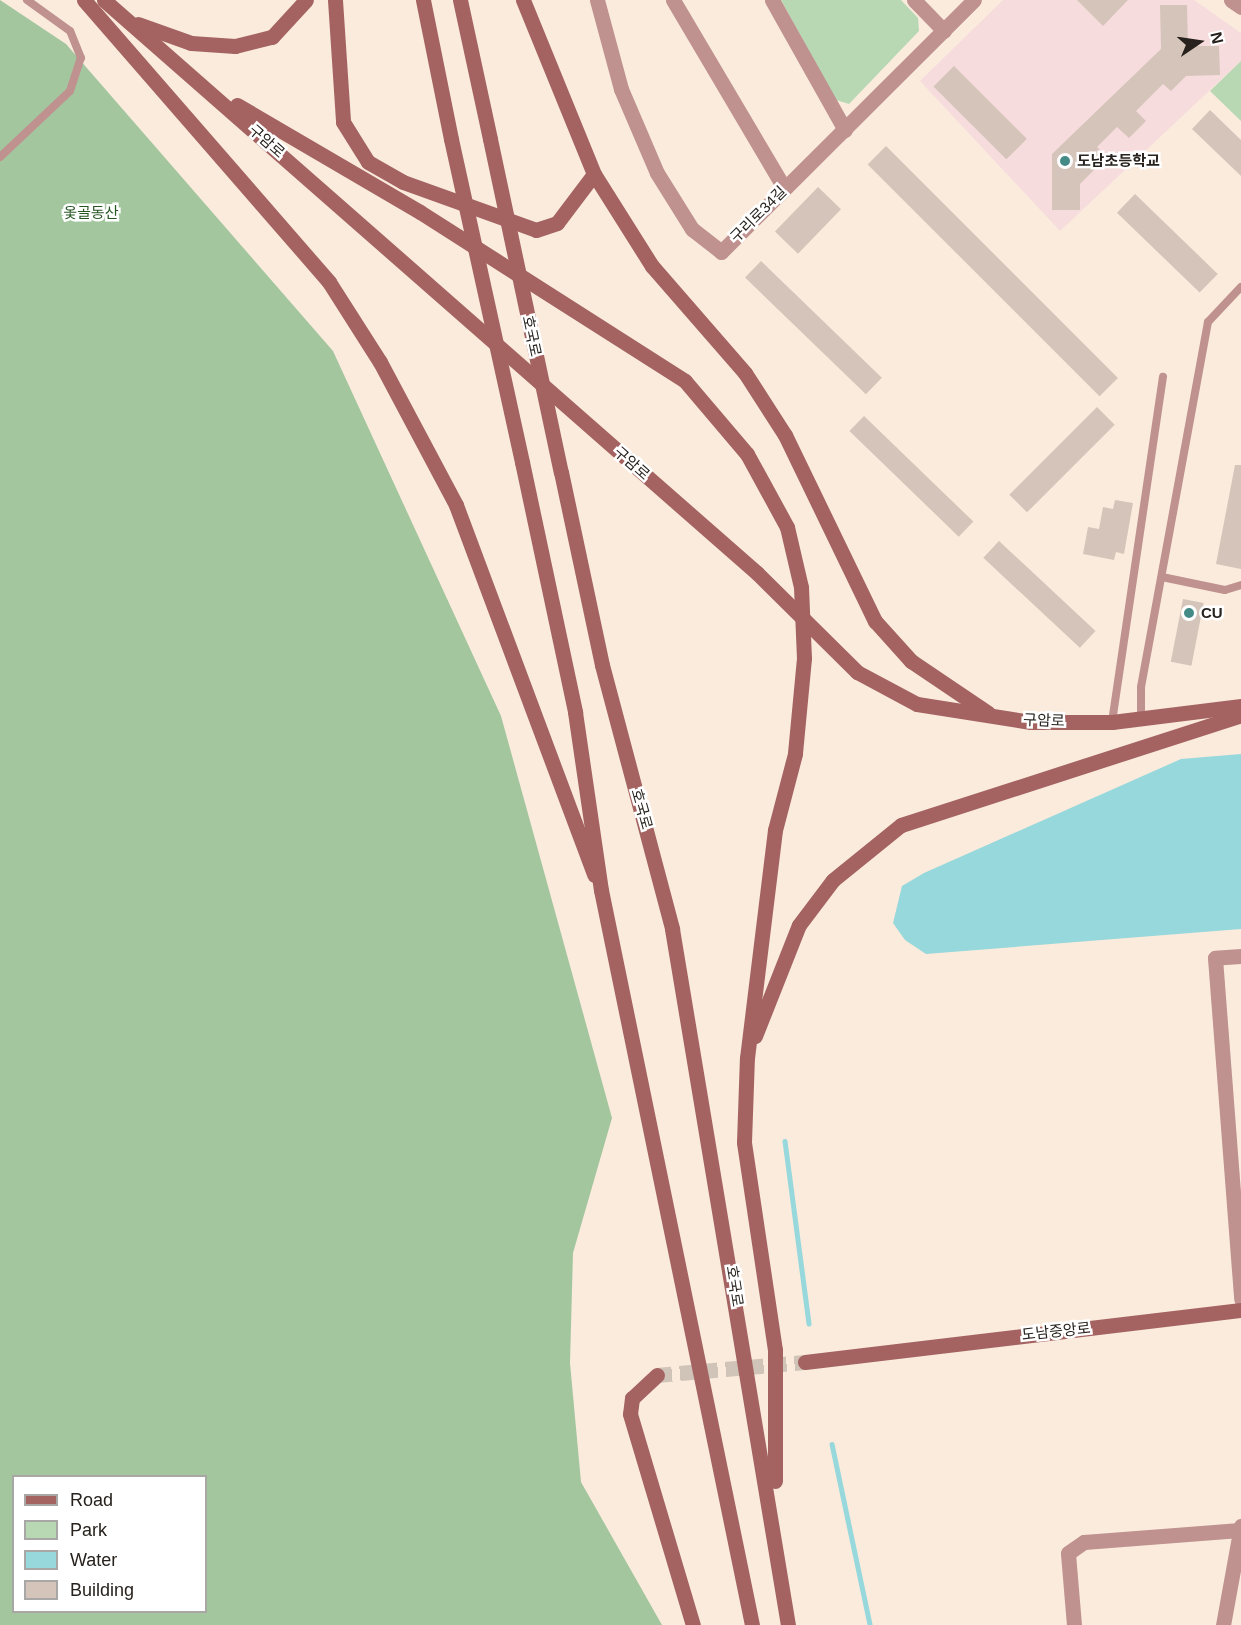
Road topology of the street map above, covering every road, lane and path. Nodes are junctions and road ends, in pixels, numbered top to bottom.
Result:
1 (27, 0) edge
2 (84, 0) edge
3 (104, 0) edge
4 (306, 0) edge
5 (335, 0) edge
6 (423, 0) edge
7 (460, 0) edge
8 (523, 0) edge
9 (597, 0) edge
10 (673, 0) edge
11 (772, 0) edge
12 (914, 0) edge
13 (974, 0) edge
14 (1231, 0) edge
15 (1241, 7) edge
16 (127, 20) junction
17 (944, 31) junction
18 (206, 87) junction
19 (844, 130) junction
20 (0, 157) edge
21 (594, 174) junction
22 (784, 188) junction
23 (1241, 287) edge
24 (1162, 377) dead end
25 (1162, 577) junction
26 (1241, 585) edge
27 (1241, 706) edge
28 (1241, 715) edge
29 (993, 716) junction
30 (1141, 718) junction
31 (1112, 722) junction
32 (601, 890) junction
33 (1241, 956) edge
34 (747, 1058) junction
35 (1241, 1299) edge
36 (1241, 1310) edge
37 (805, 1362) tunnel mouth
38 (657, 1375) tunnel mouth
39 (775, 1523) junction
40 (1241, 1528) edge
41 (693, 1625) edge
42 (752, 1625) edge
43 (788, 1625) edge
44 (1074, 1625) edge
45 (1223, 1625) edge

1 - 20 lane
2 - 32 main road
3 - 16 main road, 구암로
4 - 16 main road
5 - 21 main road
6 - 32 main road, bridge
7 - 39 main road, 호국로, bridge
8 - 21 main road
9 - 22 street, 구리로34길
10 - 22 street
11 - 19 street
12 - 17 street
13 - 17 street, 구리로34길
14 - 15 street
16 - 18 main road, 구암로
17 - 19 street, 구리로34길
18 - 29 main road, 구암로
18 - 34 main road, bridge
19 - 22 street, 구리로34길
21 - 29 main road
23 - 25 lane
24 - 31 lane
25 - 26 lane
25 - 30 lane
27 - 30 main road, 구암로
28 - 34 main road
29 - 31 main road, 구암로
30 - 31 main road, 구암로
32 - 42 main road
33 - 35 street
34 - 39 main road
36 - 37 main road, 도남중앙로
38 - 41 main road
39 - 43 main road, 호국로
40 - 44 street
40 - 45 street

